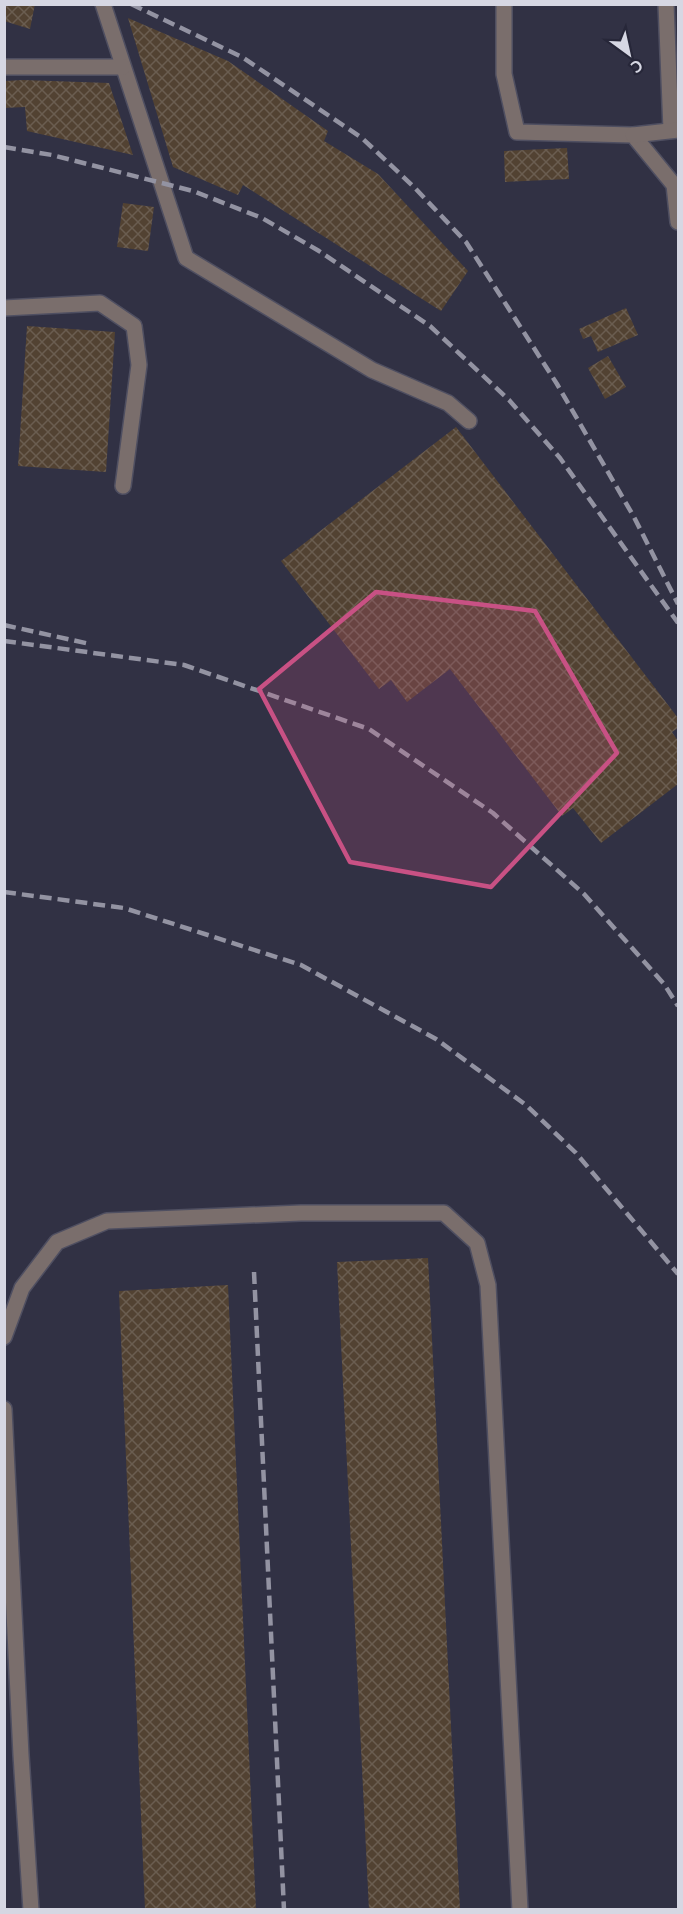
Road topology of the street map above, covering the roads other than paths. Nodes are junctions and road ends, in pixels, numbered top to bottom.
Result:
1 (103, 4) edge
2 (504, 4) edge
3 (666, 4) edge
4 (4, 67) edge
5 (123, 67) junction
6 (675, 130) edge
7 (633, 135) junction
8 (678, 222) edge
9 (4, 309) edge
10 (469, 421) dead end
11 (123, 486) dead end
12 (4, 1337) edge
13 (4, 1409) edge
14 (12, 1723) edge
15 (31, 1910) edge
16 (520, 1910) edge

1 - 5 lane
2 - 7 lane
3 - 6 lane
4 - 5 lane
5 - 10 lane
6 - 7 lane
7 - 8 lane
9 - 11 lane
12 - 16 lane
13 - 14 lane
14 - 15 lane

